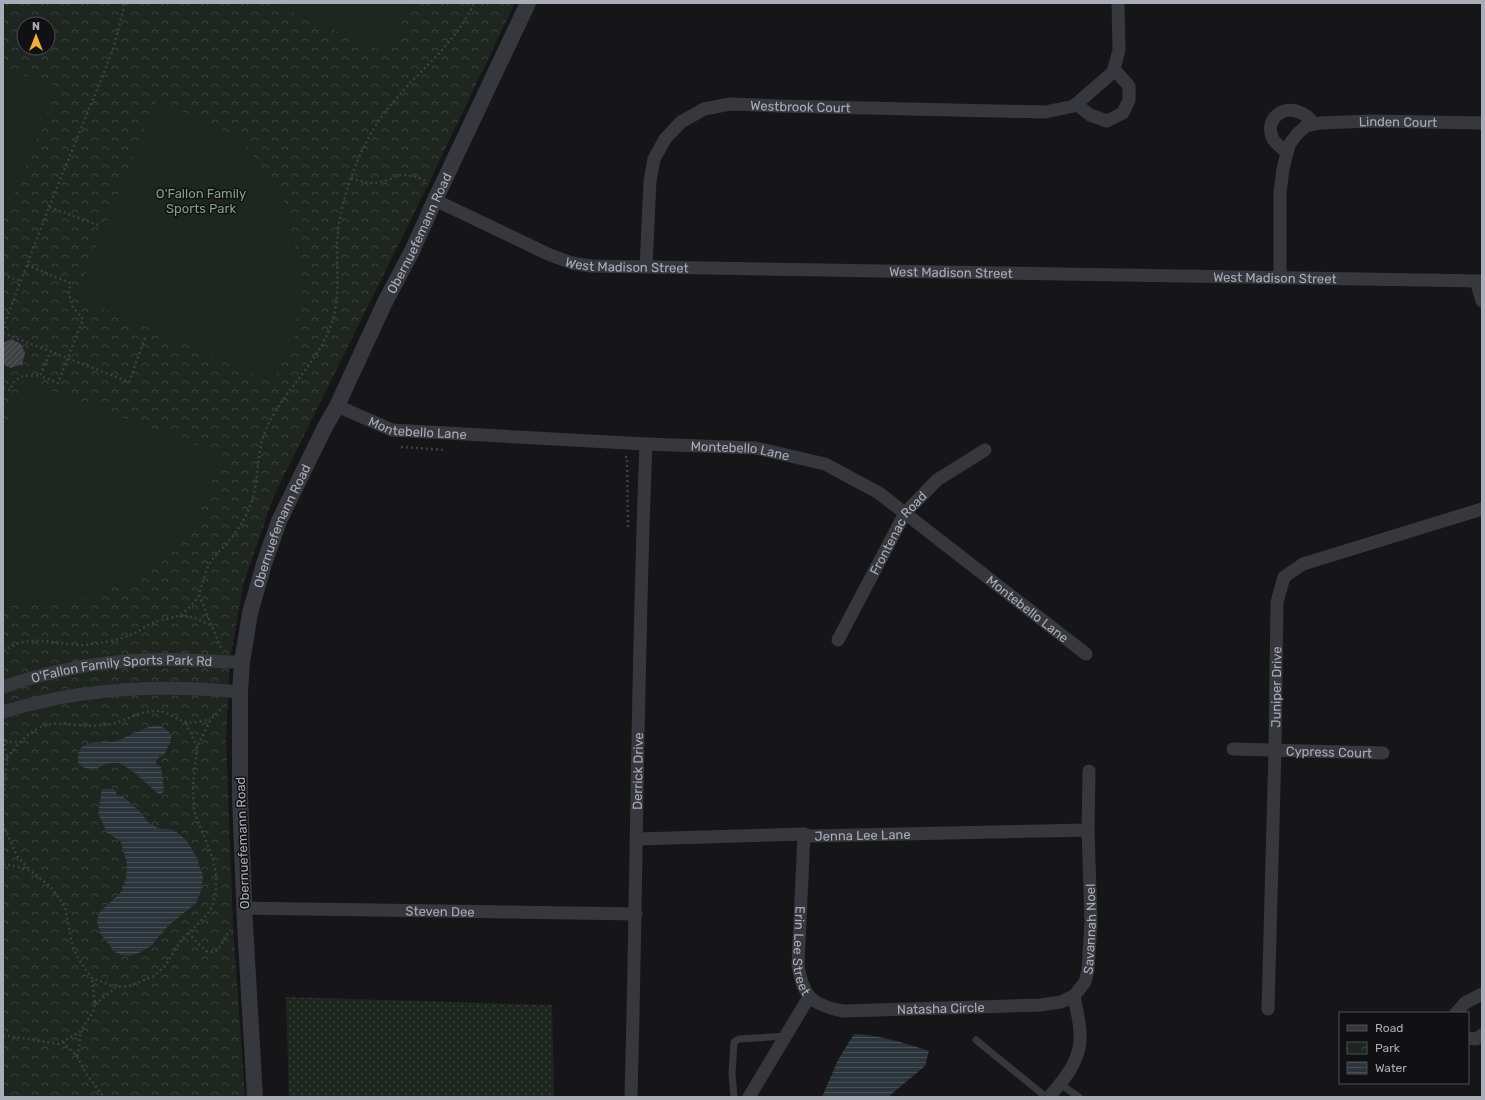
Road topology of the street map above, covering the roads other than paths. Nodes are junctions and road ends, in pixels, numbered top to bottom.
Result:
1 (528, 3) edge
2 (1118, 3) edge
3 (1114, 69) junction
4 (1076, 104) junction
5 (1482, 123) edge
6 (1314, 124) junction
7 (1287, 152) junction
8 (435, 200) junction
9 (646, 267) junction
10 (1280, 277) junction
11 (1479, 281) edge
12 (1482, 301) edge
13 (337, 406) junction
14 (646, 444) junction
15 (985, 450) dead end
16 (1482, 509) edge
17 (905, 513) junction
18 (838, 640) dead end
19 (1086, 654) dead end
20 (242, 662) junction
21 (3, 687) edge
22 (240, 692) junction
23 (3, 712) edge
24 (1233, 749) dead end
25 (1275, 750) junction
26 (1383, 753) dead end
27 (1089, 772) dead end
28 (1088, 830) junction
29 (804, 834) junction
30 (637, 839) junction
31 (244, 908) junction
32 (636, 914) junction
33 (1482, 994) edge
34 (1074, 996) junction
35 (809, 998) junction
36 (1268, 1009) dead end
37 (1457, 1012) edge
38 (1482, 1035) edge
39 (786, 1036) junction
40 (1469, 1038) edge
41 (976, 1040) dead end
42 (1060, 1084) junction
43 (255, 1097) edge
44 (631, 1097) edge
45 (734, 1097) edge
46 (749, 1097) edge
47 (1047, 1097) edge
48 (1079, 1097) edge

1 - 8 street, Obernuefemann Road
2 - 3 street, Westbrook Court
3 - 4 street, Westbrook Court
3 - 4 street
4 - 9 street, Westbrook Court
5 - 6 street, Linden Court
6 - 7 street, Linden Court
6 - 7 street
7 - 10 street, Linden Court
8 - 9 street, West Madison Street
8 - 13 street, Obernuefemann Road
9 - 10 street, West Madison Street
10 - 11 street, West Madison Street
11 - 12 street
13 - 14 street, Montebello Lane
13 - 20 street, Obernuefemann Road
14 - 17 street, Montebello Lane
14 - 30 street, Derrick Drive
15 - 17 street, Frontenac Road
16 - 25 street, Juniper Drive
17 - 18 street, Frontenac Road
17 - 19 street, Montebello Lane
20 - 21 street, O'Fallon Family Sports Park Rd
20 - 22 street, Obernuefemann Road
22 - 23 street, O'Fallon Family Sports Park Rd
22 - 31 street, Obernuefemann Road
24 - 25 street, Cypress Court
25 - 26 street, Cypress Court
25 - 36 street, Juniper Drive
27 - 28 street, Savannah Noel
28 - 29 street, Jenna Lee Lane
28 - 34 street, Savannah Noel
29 - 30 street, Jenna Lee Lane
29 - 35 street, Erin Lee Street
30 - 32 street, Derrick Drive
31 - 32 street, Steven Dee
31 - 43 street, Obernuefemann Road
32 - 44 street, Derrick Drive
33 - 37 street
34 - 35 street, Natasha Circle
34 - 42 street
35 - 39 street, Erin Lee Street
38 - 40 street
39 - 45 lane
39 - 46 street, Erin Lee Street
41 - 47 lane
42 - 47 street
42 - 48 lane

